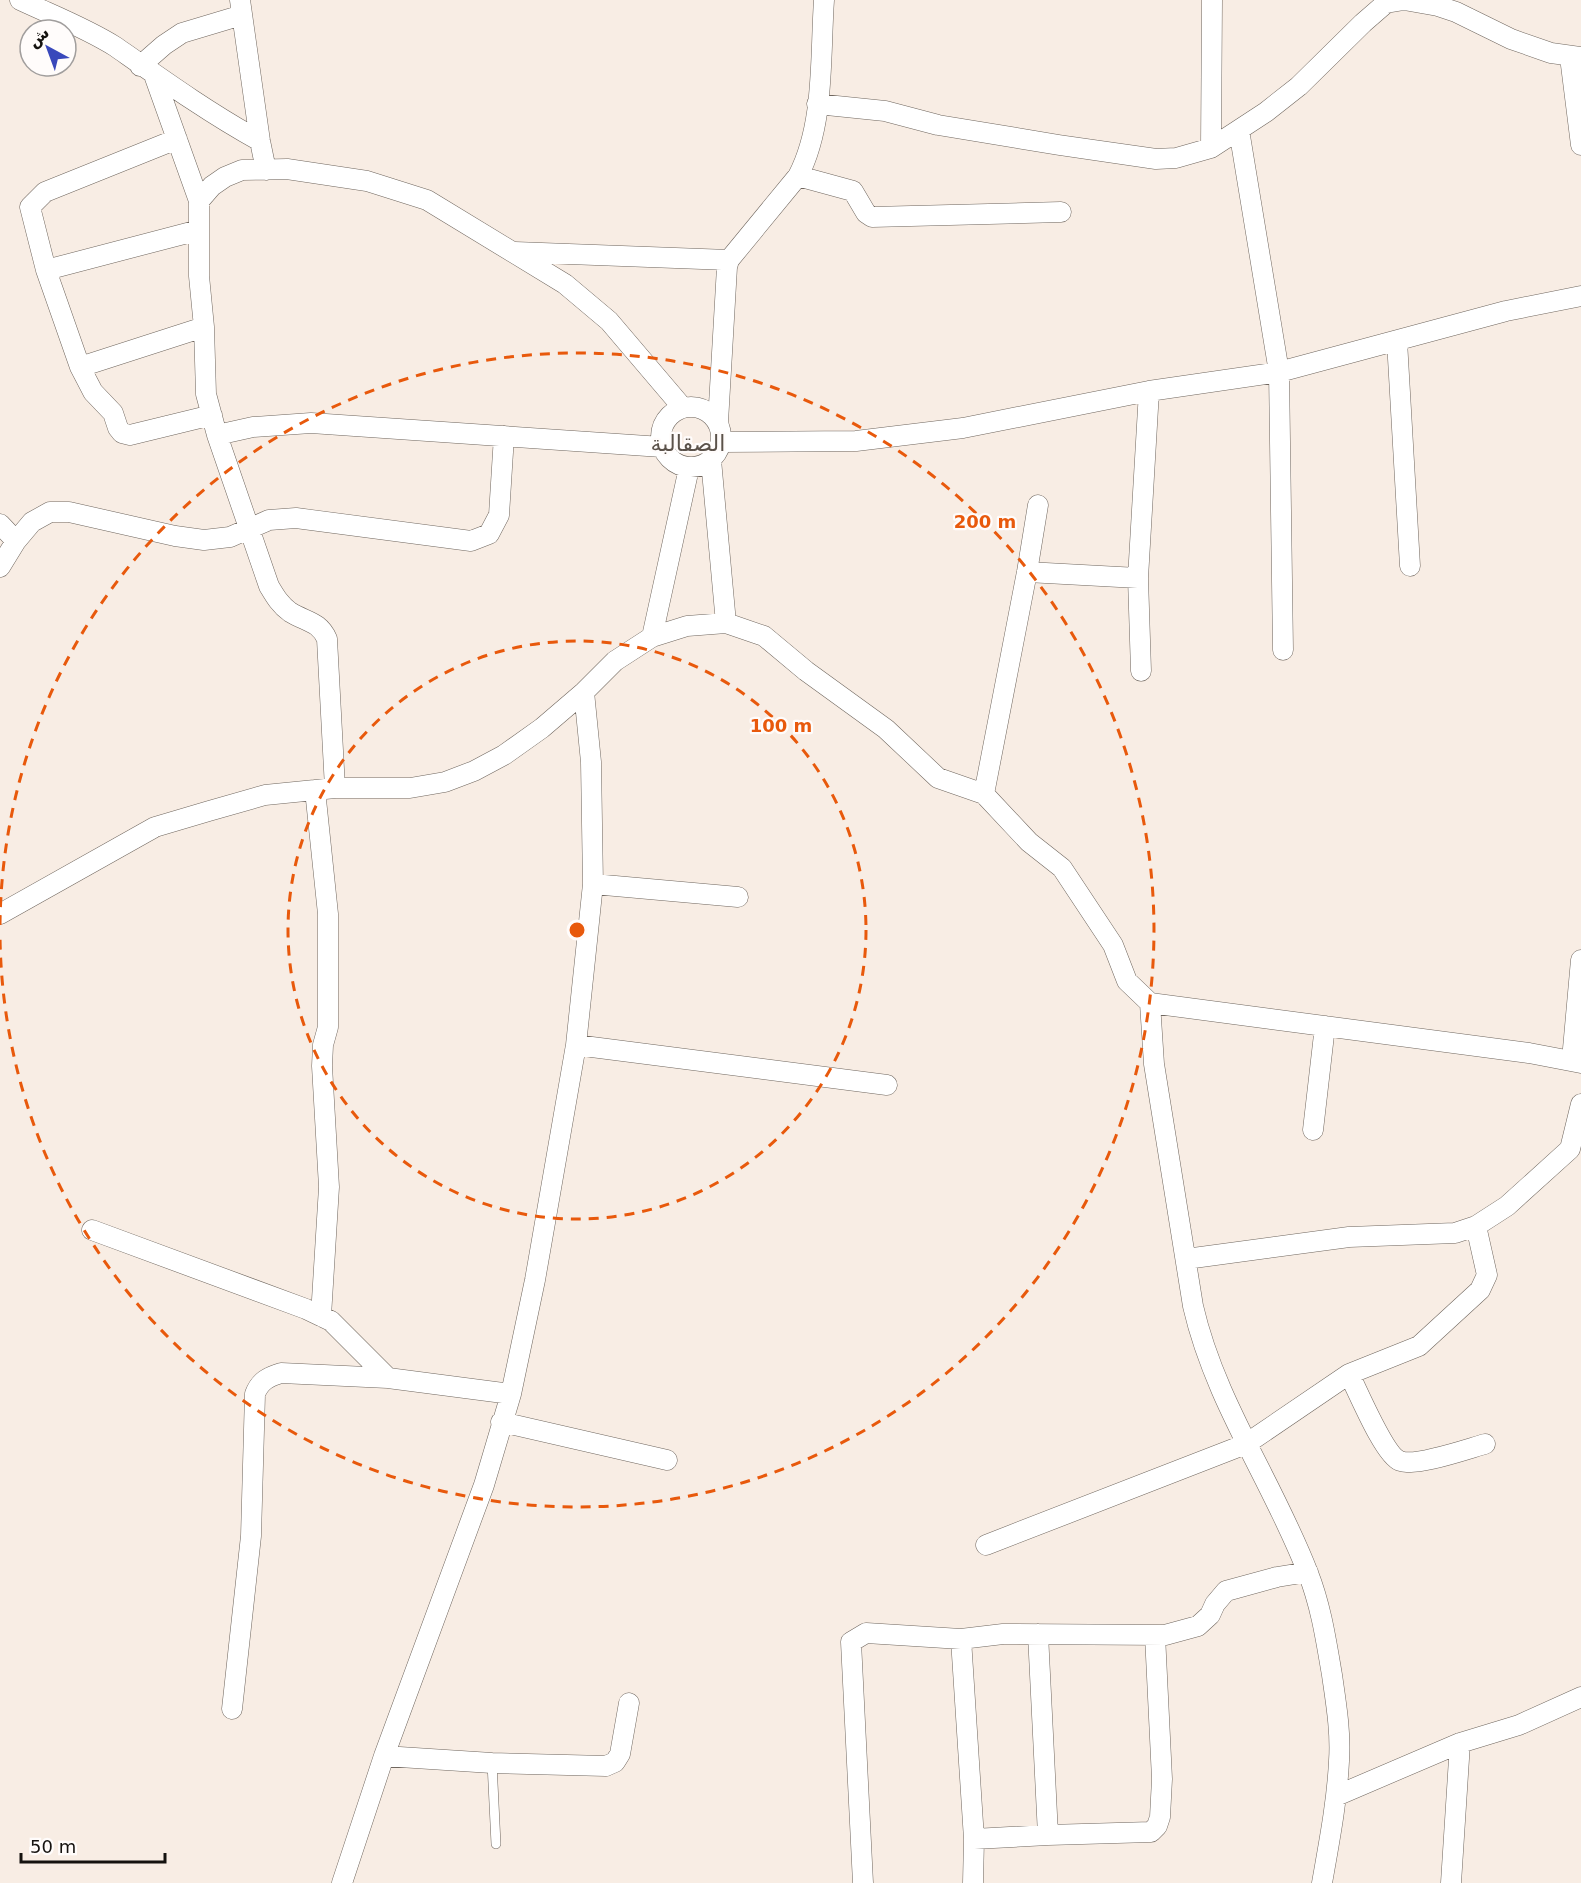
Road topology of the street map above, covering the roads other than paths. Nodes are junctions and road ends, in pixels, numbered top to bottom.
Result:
1 (20, 0) edge
2 (824, 0) edge
3 (1212, 0) edge
4 (241, 7) edge
5 (1575, 57) edge
6 (147, 70) junction
7 (817, 104) junction
8 (1239, 130) junction
9 (177, 139) junction
10 (260, 141) junction
11 (1581, 145) edge
12 (1211, 148) junction
13 (266, 170) junction
14 (798, 176) junction
15 (199, 201) junction
16 (1061, 212) dead end
17 (199, 230) junction
18 (512, 252) junction
19 (729, 260) junction
20 (46, 270) junction
21 (1581, 296) edge
22 (204, 327) junction
23 (1398, 341) junction
24 (80, 367) junction
25 (1279, 372) junction
26 (1149, 391) junction
27 (683, 408) junction
28 (212, 415) junction
29 (718, 422) junction
30 (217, 435) junction
31 (504, 436) junction
32 (722, 442) junction
33 (662, 447) junction
34 (711, 460) junction
35 (689, 468) junction
36 (1038, 505) dead end
37 (0, 524) edge
38 (248, 528) junction
39 (16, 541) junction
40 (1410, 566) dead end
41 (0, 567) edge
42 (1027, 572) junction
43 (1137, 578) junction
44 (726, 623) junction
45 (652, 637) junction
46 (1283, 650) dead end
47 (1142, 671) dead end
48 (585, 692) junction
49 (335, 788) junction
50 (315, 790) junction
51 (984, 794) junction
52 (593, 885) junction
53 (738, 897) dead end
54 (0, 914) edge
55 (1581, 960) edge
56 (1150, 1003) junction
57 (1325, 1026) junction
58 (576, 1045) junction
59 (1576, 1061) edge
60 (888, 1085) dead end
61 (1581, 1104) edge
62 (1312, 1130) dead end
63 (1476, 1226) junction
64 (92, 1230) dead end
65 (1186, 1259) junction
66 (321, 1316) junction
67 (1349, 1374) junction
68 (388, 1378) junction
69 (511, 1394) junction
70 (501, 1422) junction
71 (1246, 1444) junction
72 (1485, 1444) dead end
73 (667, 1460) dead end
74 (986, 1545) dead end
75 (1308, 1572) junction
76 (1038, 1634) junction
77 (1155, 1635) junction
78 (961, 1639) junction
79 (1581, 1698) edge
80 (629, 1702) dead end
81 (232, 1709) dead end
82 (1460, 1743) junction
83 (384, 1756) junction
84 (492, 1763) junction
85 (1336, 1796) junction
86 (1048, 1834) junction
87 (974, 1839) junction
88 (496, 1844) dead end
89 (342, 1883) edge
90 (863, 1883) edge
91 (973, 1883) edge
92 (1322, 1883) edge
93 (1451, 1883) edge

1 - 6 street
2 - 7 street
3 - 12 street
4 - 6 street
4 - 10 street
5 - 8 street
5 - 11 street
6 - 9 street
6 - 10 street
7 - 12 street
7 - 14 street
8 - 12 street
8 - 25 street
9 - 15 street
9 - 20 street
10 - 13 street
13 - 15 street
13 - 18 street
14 - 16 street
14 - 19 street
15 - 17 street
17 - 20 street
17 - 22 street
18 - 19 street
18 - 27 street
19 - 29 street
20 - 24 street
21 - 23 street
22 - 24 street
22 - 28 street
23 - 25 street
23 - 40 street
24 - 28 street
25 - 26 street
25 - 46 street
26 - 32 street
26 - 43 street
27 - 29 street
27 - 33 street
28 - 30 street
29 - 32 street
30 - 31 street
30 - 38 street
31 - 33 street
31 - 38 street
32 - 34 street
33 - 35 street
34 - 35 street
34 - 44 street
35 - 45 street
36 - 42 street
37 - 39 street
38 - 39 street
38 - 49 street
39 - 41 street
42 - 43 street
42 - 51 street
43 - 47 street
44 - 45 street
44 - 51 street
45 - 48 street
48 - 49 street
48 - 52 street
49 - 50 street
50 - 54 street
50 - 66 street
51 - 56 street
52 - 53 street
52 - 58 street
55 - 59 street
56 - 57 street
56 - 65 street
57 - 59 street
57 - 62 street
58 - 60 street
58 - 69 street
61 - 63 street
63 - 65 street
63 - 67 street
64 - 66 street
65 - 71 street
66 - 68 street
67 - 71 street
67 - 72 street
68 - 69 street
68 - 81 street
69 - 70 street
70 - 73 street
70 - 83 street
71 - 74 street
71 - 75 street
75 - 77 street
75 - 85 street
76 - 77 street
76 - 78 street
76 - 86 street
77 - 86 street
78 - 87 street
78 - 90 street
79 - 82 street
80 - 84 street
82 - 85 street
82 - 93 street
83 - 84 street
83 - 89 street
84 - 88 lane
85 - 92 street
86 - 87 street
87 - 91 street

